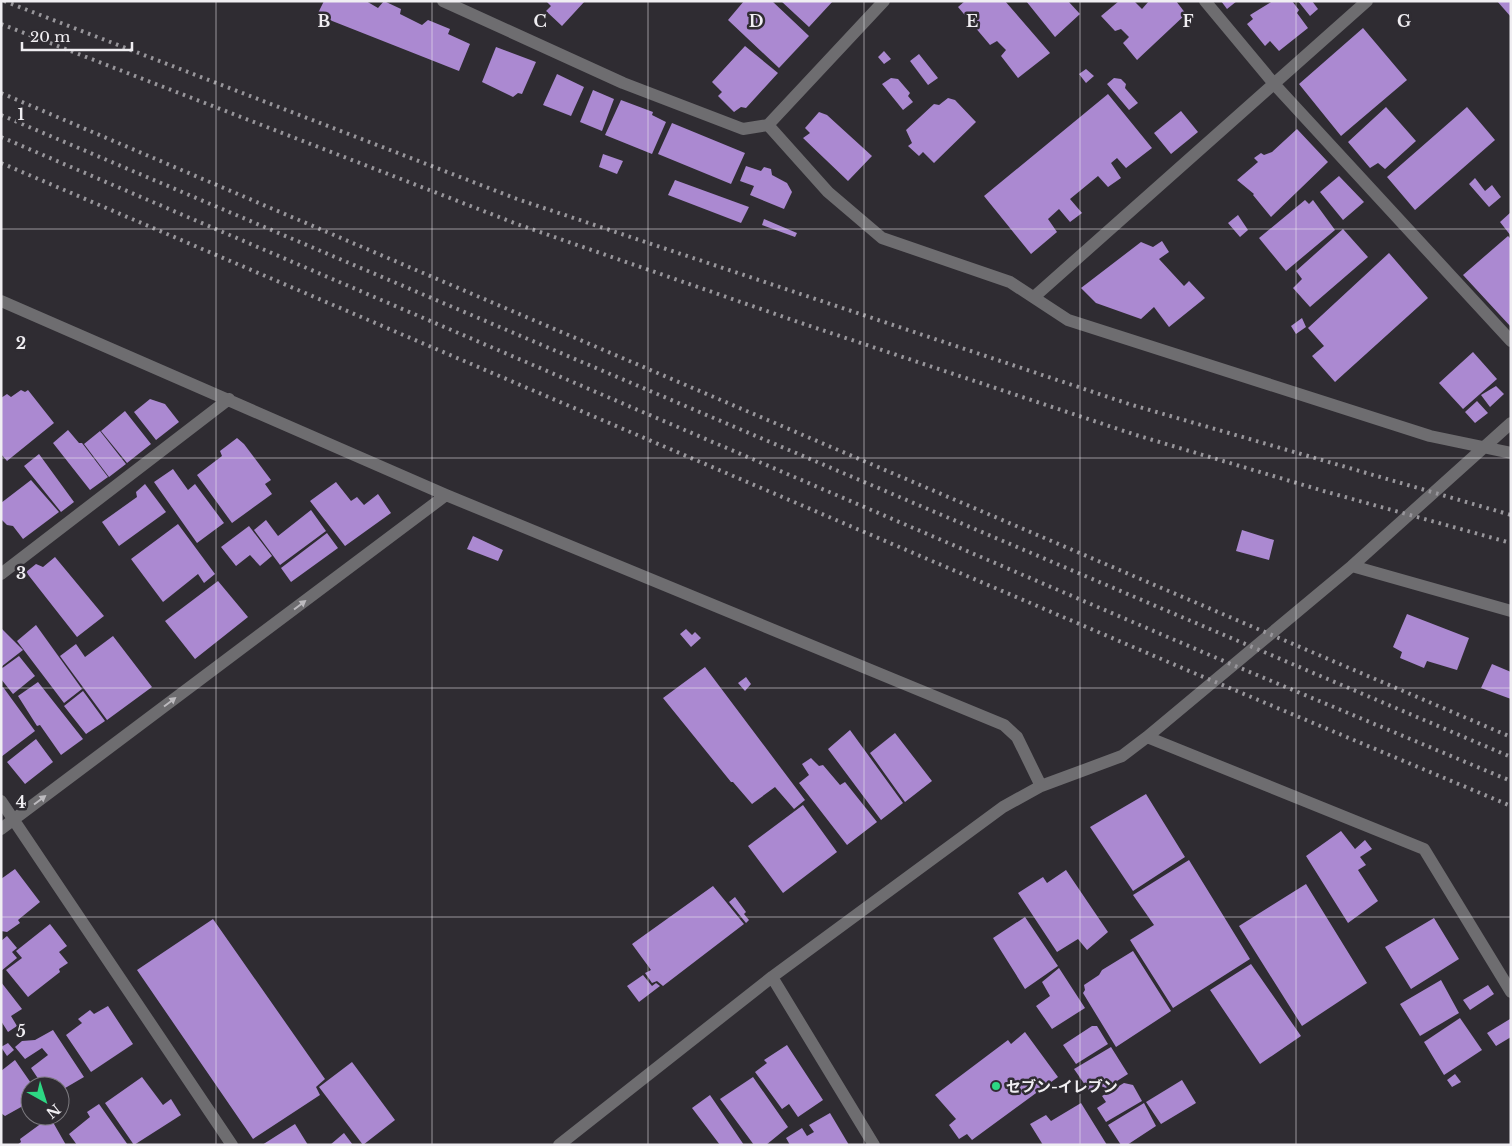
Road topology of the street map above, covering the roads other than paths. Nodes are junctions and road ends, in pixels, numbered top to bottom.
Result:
1 (443, 1) edge
2 (884, 1) edge
3 (1205, 1) edge
4 (1367, 1) edge
5 (1275, 85) junction
6 (768, 125) junction
7 (1034, 297) junction
8 (3, 304) edge
9 (1511, 341) edge
10 (228, 399) junction
11 (1511, 423) edge
12 (1485, 447) junction
13 (1511, 453) edge
14 (446, 496) junction
15 (1352, 566) junction
16 (1, 574) edge
17 (1511, 611) edge
18 (1147, 738) junction
19 (1041, 786) junction
20 (1, 801) edge
21 (14, 820) junction
22 (1, 829) edge
23 (772, 977) junction
24 (1511, 992) edge
25 (232, 1145) edge
26 (558, 1145) edge
27 (874, 1145) edge

1 - 6 street
2 - 6 street
3 - 5 street
4 - 5 street
5 - 7 street
5 - 9 street
6 - 7 street
7 - 12 street
8 - 10 street
10 - 14 street
10 - 16 street
11 - 12 street
12 - 13 street
12 - 15 street
14 - 19 street
21 -> 14 street
15 - 17 street
15 - 18 street
18 - 19 street
18 - 24 street
19 - 23 street
20 - 21 street
21 - 22 street
21 - 25 street
23 - 26 street
23 - 27 street

